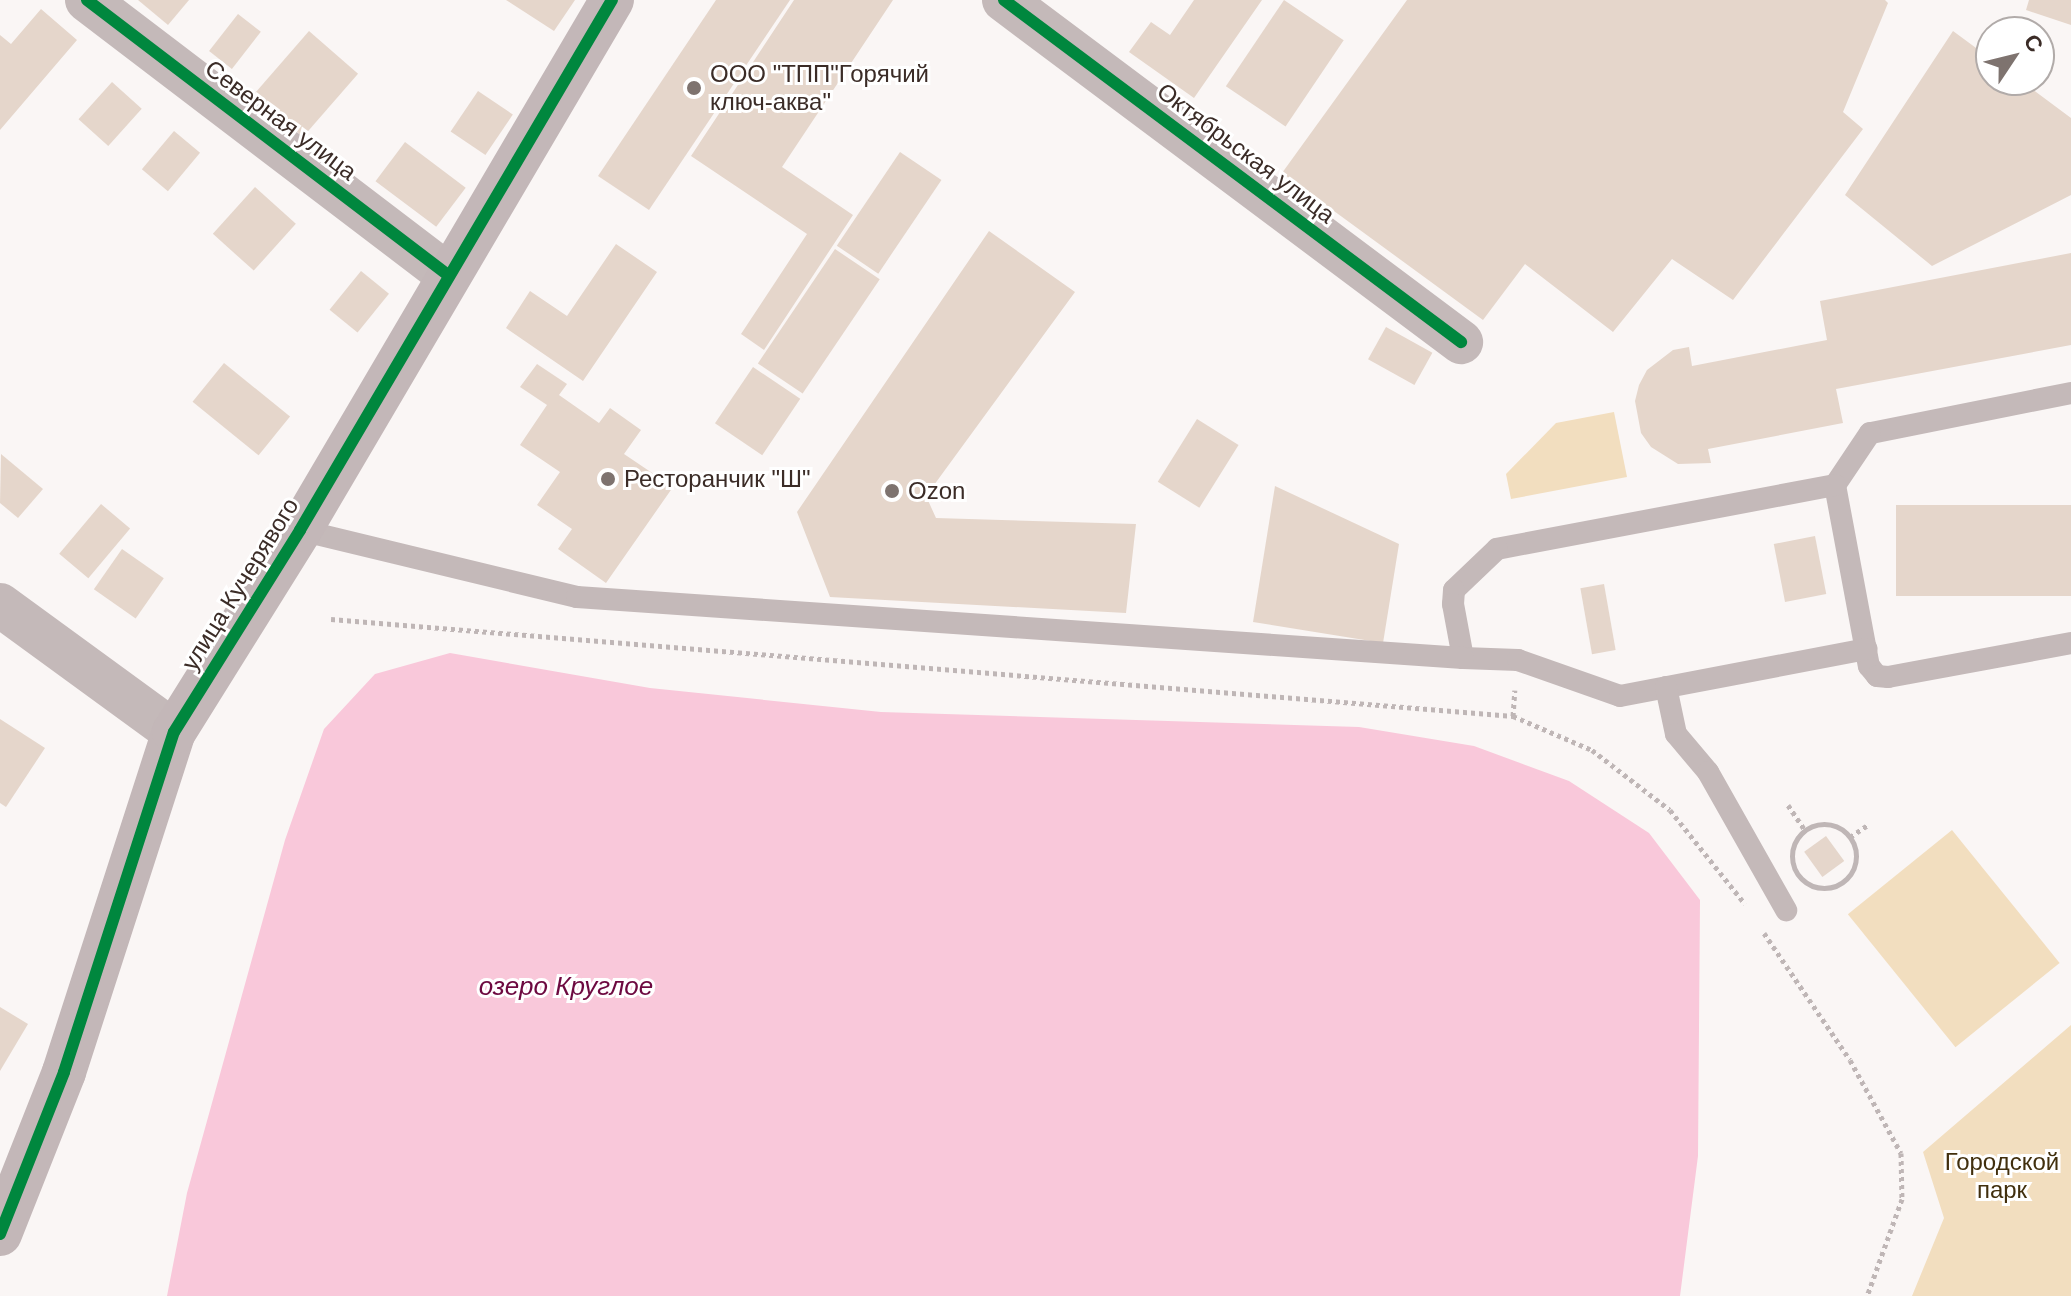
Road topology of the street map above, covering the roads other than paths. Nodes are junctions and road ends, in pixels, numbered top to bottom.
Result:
1 (87, 0) edge
2 (612, 0) edge
3 (1004, 0) edge
4 (449, 276) junction
5 (1461, 342) dead end
6 (2071, 393) edge
7 (1835, 485) junction
8 (300, 530) junction
9 (0, 605) edge
10 (2071, 643) edge
11 (1867, 649) junction
12 (1463, 658) junction
13 (1666, 687) junction
14 (174, 732) junction
15 (1786, 910) dead end
16 (0, 1234) edge

1 - 4 street, Северная улица
2 - 4 street, улица Кучерявого
3 - 5 street, Октябрьская улица
4 - 8 street, улица Кучерявого
6 - 7 lane
7 - 11 lane
7 - 12 lane
8 - 12 lane
8 - 14 street, улица Кучерявого
9 - 14 street
10 - 11 lane
11 - 13 lane
12 - 13 lane
13 - 15 lane
14 - 16 street, улица Кучерявого

